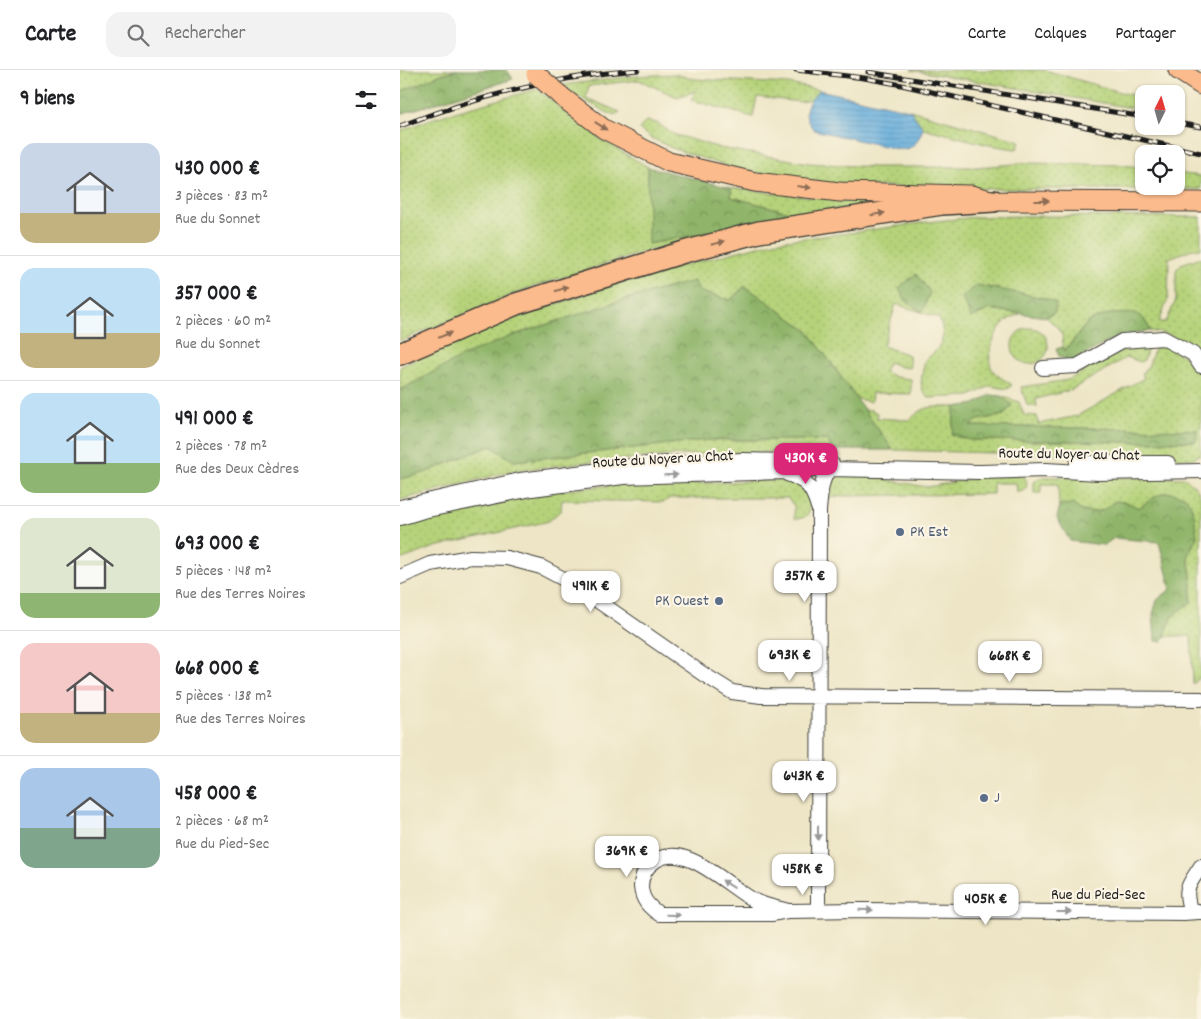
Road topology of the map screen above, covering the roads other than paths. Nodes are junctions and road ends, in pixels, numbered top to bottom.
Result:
1 (1178, 70) edge
2 (533, 71) edge
3 (1201, 85) edge
4 (994, 201) junction
5 (1201, 202) edge
6 (400, 354) edge
7 (1201, 366) edge
8 (1043, 368) dead end
9 (1201, 463) edge
10 (832, 465) junction
11 (1201, 471) edge
12 (782, 472) junction
13 (400, 507) edge
14 (819, 510) junction
15 (400, 520) edge
16 (400, 567) edge
17 (400, 577) edge
18 (761, 696) junction
19 (818, 696) junction
20 (1201, 700) edge
21 (1201, 866) edge
22 (818, 910) junction
23 (788, 911) junction
24 (1199, 912) edge

1 - 3 main road
2 -> 4 main road, bridge
4 -> 5 main road
6 -> 4 highway
7 - 8 street
9 - 10 street, Route du Noyer au Chat
10 - 11 street, Route du Noyer au Chat
10 - 12 street, Route du Noyer au Chat
10 - 13 street, Route du Noyer au Chat
10 - 14 street
12 - 14 street
15 -> 12 street, Route du Noyer au Chat
14 - 19 street
16 - 18 street
17 - 18 street
18 - 19 street
19 - 20 street
19 -> 22 street
21 - 24 street
22 - 23 street, Rue du Pied-Sec
22 -> 24 street, Rue du Pied-Sec
23 -> 23 street

